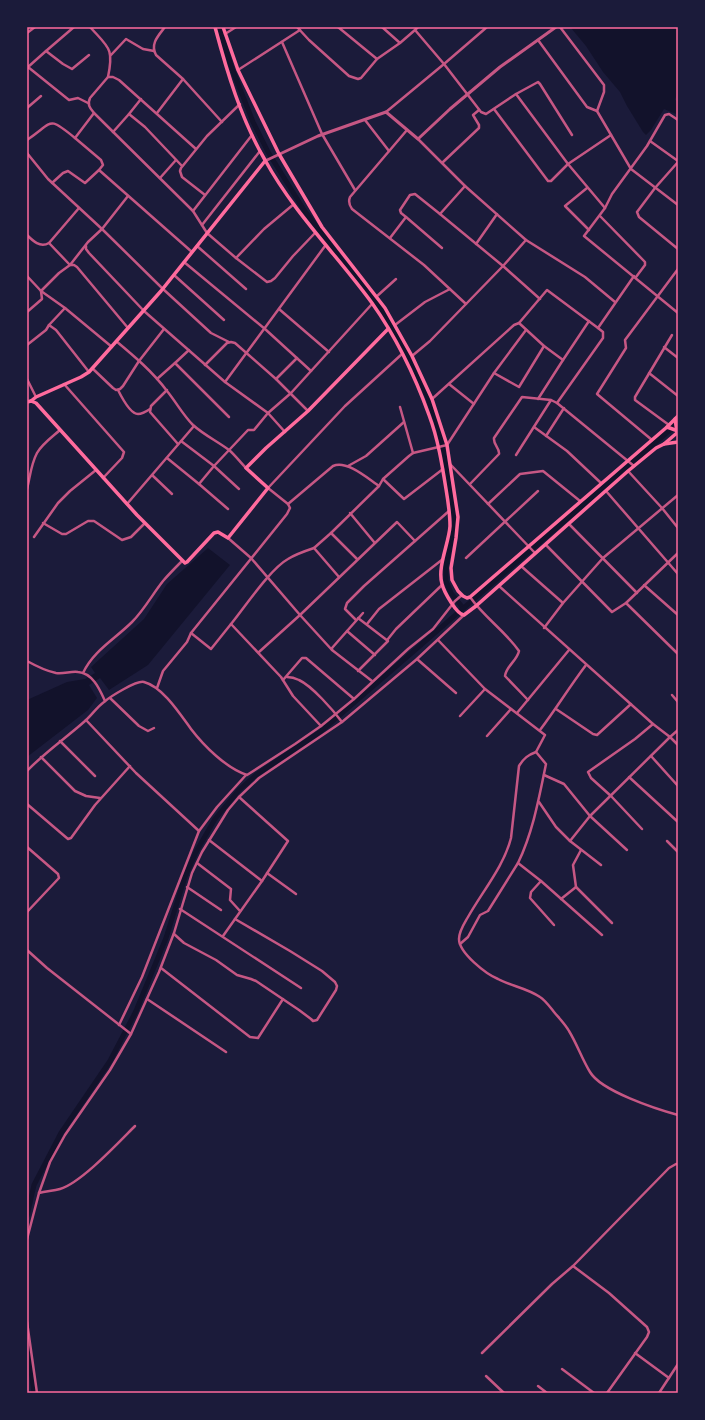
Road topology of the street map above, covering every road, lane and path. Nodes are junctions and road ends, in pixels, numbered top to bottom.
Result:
1 (34, 27) edge
2 (74, 27) edge
3 (90, 27) edge
4 (165, 27) edge
5 (215, 27) edge
6 (223, 27) edge
7 (236, 27) edge
8 (297, 27) edge
9 (338, 27) edge
10 (382, 27) edge
11 (418, 27) edge
12 (488, 27) edge
13 (556, 27) edge
14 (560, 27) edge
15 (300, 30) junction
16 (416, 30) junction
17 (27, 33) edge
18 (225, 34) junction
19 (538, 40) junction
20 (282, 42) junction
21 (400, 43) junction
22 (46, 50) junction
23 (154, 52) junction
24 (89, 55) dead end
25 (111, 55) junction
26 (377, 59) junction
27 (444, 64) junction
28 (28, 68) edge
29 (238, 70) junction
30 (108, 77) junction
31 (184, 79) junction
32 (467, 94) junction
33 (516, 94) junction
34 (42, 96) dead end
35 (140, 99) junction
36 (88, 103) junction
37 (240, 104) junction
38 (27, 107) edge
39 (494, 109) junction
40 (479, 110) junction
41 (597, 111) junction
42 (386, 112) junction
43 (157, 113) junction
44 (94, 114) junction
45 (129, 114) junction
46 (678, 119) edge
47 (365, 120) junction
48 (222, 122) junction
49 (407, 130) junction
50 (113, 132) junction
51 (252, 134) junction
52 (322, 134) junction
53 (572, 135) dead end
54 (611, 135) junction
55 (75, 138) junction
56 (418, 139) junction
57 (27, 140) edge
58 (650, 141) junction
59 (196, 149) junction
60 (260, 151) junction
61 (389, 151) junction
62 (27, 153) edge
63 (279, 154) junction
64 (176, 160) junction
65 (265, 161) junction
66 (678, 162) edge
67 (442, 163) junction
68 (568, 164) junction
69 (182, 166) junction
70 (631, 169) junction
71 (99, 170) junction
72 (160, 178) junction
73 (52, 183) junction
74 (465, 186) junction
75 (588, 188) junction
76 (655, 188) junction
77 (355, 190) junction
78 (205, 195) junction
79 (128, 196) junction
80 (294, 204) junction
81 (678, 205) edge
82 (79, 208) junction
83 (605, 208) junction
84 (193, 211) junction
85 (440, 214) junction
86 (497, 214) junction
87 (600, 216) junction
88 (406, 218) junction
89 (202, 225) junction
90 (102, 229) junction
91 (589, 230) junction
92 (207, 233) junction
93 (315, 233) junction
94 (27, 235) edge
95 (390, 238) junction
96 (526, 240) junction
97 (48, 243) junction
98 (476, 244) junction
99 (86, 246) junction
100 (197, 246) junction
101 (325, 246) junction
102 (442, 248) dead end
103 (678, 249) edge
104 (192, 252) junction
105 (236, 258) junction
106 (184, 262) junction
107 (70, 265) junction
108 (503, 266) junction
109 (678, 269) edge
110 (174, 275) junction
111 (27, 277) edge
112 (635, 277) junction
113 (396, 279) dead end
114 (163, 289) junction
115 (246, 289) dead end
116 (450, 289) junction
117 (41, 291) junction
118 (658, 296) junction
119 (376, 297) junction
120 (540, 299) junction
121 (615, 302) junction
122 (372, 304) junction
123 (466, 304) junction
124 (65, 308) junction
125 (279, 309) junction
126 (144, 311) junction
127 (27, 312) edge
128 (678, 313) edge
129 (224, 320) dead end
130 (589, 321) junction
131 (519, 323) junction
132 (49, 324) junction
133 (395, 325) junction
134 (128, 328) junction
135 (164, 328) junction
136 (598, 328) junction
137 (265, 329) junction
138 (388, 329) junction
139 (526, 330) junction
140 (672, 335) dead end
141 (116, 341) junction
142 (229, 342) junction
143 (27, 345) edge
144 (112, 346) junction
145 (544, 346) junction
146 (664, 347) junction
147 (189, 350) junction
148 (329, 352) junction
149 (247, 353) junction
150 (402, 354) junction
151 (412, 356) junction
152 (297, 358) junction
153 (678, 358) edge
154 (563, 360) junction
155 (139, 361) junction
156 (175, 364) junction
157 (205, 365) junction
158 (92, 368) junction
159 (311, 371) junction
160 (89, 372) junction
161 (494, 373) junction
162 (649, 373) junction
163 (27, 379) edge
164 (157, 379) junction
165 (276, 379) junction
166 (225, 382) junction
167 (64, 384) junction
168 (449, 384) junction
169 (118, 390) junction
170 (167, 390) junction
171 (291, 393) junction
172 (678, 396) edge
173 (36, 397) junction
174 (432, 399) junction
175 (538, 399) junction
176 (551, 400) junction
177 (29, 402) edge
178 (557, 403) junction
179 (474, 404) junction
180 (400, 407) dead end
181 (564, 408) junction
182 (150, 409) junction
183 (308, 411) junction
184 (268, 413) junction
185 (229, 417) dead end
186 (676, 417) edge
187 (404, 422) junction
188 (194, 426) junction
189 (534, 427) junction
190 (675, 429) edge
191 (60, 430) junction
192 (285, 432) junction
193 (546, 436) junction
194 (652, 440) junction
195 (181, 442) junction
196 (678, 442) edge
197 (178, 444) junction
198 (664, 444) junction
199 (446, 445) junction
200 (440, 447) junction
201 (229, 451) junction
202 (414, 453) junction
203 (516, 455) dead end
204 (166, 458) junction
205 (628, 462) junction
206 (450, 464) junction
207 (214, 466) junction
208 (348, 466) junction
209 (633, 466) junction
210 (246, 468) junction
211 (443, 469) junction
212 (96, 470) junction
213 (628, 471) junction
214 (152, 475) junction
215 (103, 478) junction
216 (383, 478) junction
217 (199, 484) junction
218 (470, 484) junction
219 (601, 484) junction
220 (379, 486) junction
221 (268, 488) junction
222 (27, 489) edge
223 (239, 489) dead end
224 (538, 491) dead end
225 (606, 491) junction
226 (172, 494) dead end
227 (678, 495) edge
228 (580, 502) junction
229 (127, 504) junction
230 (288, 504) junction
231 (488, 504) junction
232 (662, 508) junction
233 (228, 509) dead end
234 (449, 511) junction
235 (350, 513) junction
236 (43, 523) junction
237 (505, 523) junction
238 (145, 524) junction
239 (569, 524) junction
240 (639, 528) junction
241 (678, 528) edge
242 (331, 533) junction
243 (34, 537) dead end
244 (228, 538) junction
245 (415, 541) junction
246 (374, 542) junction
247 (546, 545) junction
248 (529, 547) junction
249 (314, 548) junction
250 (534, 553) junction
251 (678, 553) edge
252 (251, 558) junction
253 (443, 558) junction
254 (466, 558) dead end
255 (603, 558) junction
256 (358, 559) junction
257 (182, 561) junction
258 (667, 563) junction
259 (521, 566) junction
260 (678, 574) edge
261 (339, 577) junction
262 (268, 578) junction
263 (582, 581) junction
264 (442, 585) junction
265 (499, 585) junction
266 (644, 585) junction
267 (638, 593) junction
268 (462, 595) junction
269 (470, 598) junction
270 (455, 602) junction
271 (563, 603) junction
272 (626, 603) junction
273 (475, 604) junction
274 (363, 613) dead end
275 (300, 615) junction
276 (462, 615) junction
277 (678, 615) edge
278 (357, 619) junction
279 (231, 624) junction
280 (367, 624) junction
281 (544, 628) junction
282 (347, 631) junction
283 (191, 633) junction
284 (388, 640) junction
285 (438, 640) junction
286 (332, 650) junction
287 (569, 650) junction
288 (259, 652) junction
289 (678, 654) edge
290 (375, 655) junction
291 (417, 659) junction
292 (27, 661) edge
293 (586, 665) junction
294 (358, 671) junction
295 (83, 673) junction
296 (286, 677) junction
297 (283, 680) junction
298 (372, 681) junction
299 (157, 688) junction
300 (485, 689) junction
301 (456, 693) dead end
302 (672, 695) dead end
303 (110, 698) junction
304 (354, 698) junction
305 (528, 700) junction
306 (105, 701) junction
307 (678, 702) edge
308 (631, 704) junction
309 (511, 709) junction
310 (556, 710) junction
311 (517, 713) junction
312 (336, 714) junction
313 (460, 716) dead end
314 (86, 720) junction
315 (341, 721) junction
316 (652, 724) junction
317 (322, 726) junction
318 (154, 728) dead end
319 (540, 730) junction
320 (678, 730) edge
321 (487, 736) dead end
322 (670, 737) junction
323 (60, 741) junction
324 (678, 745) edge
325 (536, 752) junction
326 (652, 756) junction
327 (41, 757) junction
328 (130, 766) junction
329 (27, 770) edge
330 (246, 774) junction
331 (544, 775) junction
332 (94, 776) dead end
333 (629, 777) junction
334 (678, 786) edge
335 (611, 796) junction
336 (238, 797) junction
337 (101, 798) junction
338 (539, 802) junction
339 (27, 804) edge
340 (590, 816) junction
341 (678, 822) edge
342 (642, 829) dead end
343 (199, 831) junction
344 (208, 840) junction
345 (570, 841) junction
346 (667, 841) dead end
347 (27, 847) edge
348 (581, 850) junction
349 (627, 850) dead end
350 (678, 852) edge
351 (197, 863) junction
352 (518, 863) junction
353 (602, 865) dead end
354 (268, 873) junction
355 (262, 881) junction
356 (541, 882) junction
357 (576, 887) junction
358 (187, 888) junction
359 (296, 894) dead end
360 (561, 899) junction
361 (180, 909) junction
362 (221, 910) dead end
363 (240, 911) junction
364 (27, 912) edge
365 (235, 919) junction
366 (612, 923) dead end
367 (554, 925) dead end
368 (174, 934) junction
369 (602, 935) dead end
370 (223, 936) junction
371 (460, 944) junction
372 (27, 950) edge
373 (161, 968) junction
374 (301, 988) dead end
375 (147, 999) junction
376 (283, 999) junction
377 (119, 1025) junction
378 (131, 1034) junction
379 (226, 1052) dead end
380 (678, 1115) edge
381 (135, 1126) dead end
382 (678, 1164) edge
383 (39, 1193) junction
384 (27, 1234) edge
385 (27, 1239) edge
386 (573, 1266) junction
387 (27, 1322) edge
388 (482, 1353) dead end
389 (635, 1354) junction
390 (678, 1364) edge
391 (562, 1369) dead end
392 (486, 1376) dead end
393 (669, 1378) junction
394 (538, 1386) dead end
395 (36, 1393) edge
396 (504, 1393) edge
397 (547, 1393) edge
398 (594, 1393) edge
399 (607, 1393) edge
400 (659, 1393) edge

1 - 17 street
2 - 22 street
3 - 25 street
4 - 23 street
5 - 37 main road
6 - 18 main road
7 - 18 street
8 - 15 street
9 - 26 street
10 - 21 street
11 - 16 street
12 - 27 street
13 - 19 street
14 - 41 street
15 - 20 street
15 - 26 street
16 - 21 street
16 - 27 street
18 - 29 main road
19 - 32 street
19 - 41 street
20 - 29 street
20 - 52 street
21 - 26 street
22 - 24 street
22 - 28 street
23 - 25 street
23 - 31 street
25 - 30 street
27 - 32 street
27 - 42 street
28 - 36 street
29 - 63 main road
30 - 35 street
30 - 36 street
31 - 43 street
31 - 48 street
32 - 40 street
32 - 56 street
33 - 39 street
33 - 53 street
33 - 68 street
34 - 38 street
35 - 43 street
35 - 45 street
36 - 44 street
37 - 48 street
37 - 51 main road
39 - 40 street
39 - 68 street
40 - 67 street
41 - 54 street
42 - 47 street
42 - 49 street
43 - 59 street
44 - 50 street
44 - 55 street
45 - 50 street
45 - 64 street
46 - 58 street
47 - 52 street
47 - 61 street
48 - 59 street
49 - 56 street
49 - 61 street
50 - 72 street
51 - 60 main road
51 - 78 street
52 - 63 street
52 - 77 street
54 - 68 street
54 - 70 street
55 - 57 street
55 - 71 street
56 - 67 street
58 - 66 street
58 - 70 street
59 - 69 street
60 - 65 main road
60 - 89 street
61 - 77 street
62 - 73 street
63 - 65 street
63 - 119 main road
64 - 69 street
64 - 72 street
65 - 80 main road
65 - 92 main road
66 - 76 street
67 - 74 street
68 - 75 street
69 - 78 street
70 - 76 street
70 - 83 street
71 - 73 street
71 - 79 street
72 - 84 street
73 - 82 street
74 - 85 street
74 - 86 street
75 - 83 street
75 - 91 street
76 - 81 street
76 - 103 street
77 - 95 street
78 - 84 street
79 - 90 street
79 - 104 street
80 - 93 main road
80 - 105 street
82 - 90 street
82 - 97 street
83 - 87 street
84 - 89 street
85 - 88 street
85 - 98 street
86 - 96 street
86 - 98 street
87 - 91 street
87 - 112 street
88 - 95 street
88 - 102 street
89 - 92 street
90 - 99 street
90 - 114 street
91 - 112 street
92 - 100 main road
92 - 105 street
93 - 101 main road
93 - 105 street
94 - 97 street
95 - 116 street
96 - 108 street
96 - 121 street
97 - 107 street
98 - 108 street
99 - 107 street
99 - 126 street
100 - 104 main road
100 - 115 street
101 - 122 main road
101 - 125 street
104 - 106 main road
106 - 110 main road
106 - 137 street
107 - 117 street
107 - 134 street
108 - 120 street
108 - 123 street
109 - 118 street
110 - 114 main road
110 - 129 street
111 - 117 street
112 - 118 street
112 - 121 street
113 - 119 street
114 - 126 main road
114 - 142 street
116 - 123 street
116 - 133 street
117 - 124 street
117 - 127 street
118 - 128 street
118 - 194 street
119 - 133 main road
120 - 130 street
120 - 131 street
121 - 136 street
122 - 138 main road
122 - 148 street
123 - 151 street
124 - 132 street
124 - 144 street
125 - 137 street
125 - 148 street
126 - 134 main road
126 - 135 street
130 - 136 street
130 - 154 street
131 - 139 street
131 - 168 street
132 - 143 street
132 - 160 street
133 - 151 main road
134 - 141 main road
135 - 147 street
135 - 155 street
136 - 178 street
137 - 149 street
137 - 152 street
138 - 150 main road
138 - 183 main road
139 - 145 street
139 - 161 street
140 - 146 street
141 - 144 main road
141 - 155 street
142 - 149 street
142 - 157 street
144 - 158 main road
145 - 154 street
145 - 161 street
146 - 153 street
146 - 162 street
147 - 156 street
147 - 157 street
148 - 159 street
149 - 165 street
149 - 166 street
150 - 200 main road
150 - 221 street
151 - 174 main road
152 - 159 street
152 - 165 street
154 - 175 street
155 - 164 street
155 - 169 street
156 - 164 street
156 - 185 street
157 - 166 street
158 - 160 main road
158 - 169 street
159 - 171 street
160 - 167 main road
161 - 179 street
162 - 172 street
162 - 190 street
163 - 173 street
164 - 170 street
165 - 171 street
166 - 184 street
167 - 173 main road
167 - 215 street
168 - 174 street
168 - 179 street
169 - 182 street
170 - 182 street
170 - 188 street
171 - 183 street
171 - 184 street
173 - 177 main road
174 - 199 main road
175 - 176 street
175 - 218 street
176 - 178 street
176 - 189 street
177 - 191 main road
178 - 181 street
179 - 199 street
180 - 187 street
181 - 193 street
181 - 205 street
182 - 197 street
183 - 192 main road
184 - 192 street
184 - 201 street
186 - 190 main road
186 - 190 main road
187 - 202 street
187 - 208 street
188 - 195 street
188 - 201 street
189 - 193 street
189 - 203 street
190 - 194 main road
190 - 198 main road
191 - 212 main road
191 - 222 street
192 - 210 main road
193 - 219 street
194 - 205 main road
195 - 197 street
195 - 207 street
196 - 198 main road
197 - 204 street
198 - 209 main road
199 - 200 street
199 - 206 main road
200 - 202 street
200 - 211 main road
201 - 207 street
201 - 210 street
202 - 216 street
204 - 214 street
204 - 217 street
205 - 209 street
205 - 219 main road
206 - 218 street
206 - 268 main road
207 - 217 street
207 - 223 street
208 - 220 street
208 - 230 street
209 - 213 main road
210 - 221 main road
211 - 216 street
211 - 234 main road
212 - 215 main road
212 - 236 street
213 - 225 main road
213 - 232 street
214 - 226 street
214 - 229 street
215 - 229 main road
216 - 220 street
217 - 233 street
218 - 231 street
219 - 228 main road
220 - 235 street
221 - 230 street
221 - 244 main road
224 - 237 street
225 - 239 main road
225 - 240 street
227 - 232 street
228 - 231 street
228 - 248 main road
229 - 238 main road
230 - 252 street
231 - 237 street
232 - 240 street
232 - 241 street
234 - 245 street
234 - 253 main road
235 - 242 street
235 - 246 street
236 - 238 street
236 - 243 street
237 - 248 street
237 - 254 street
238 - 257 main road
239 - 247 main road
239 - 255 street
240 - 255 street
240 - 258 street
242 - 249 street
242 - 256 street
244 - 252 street
244 - 257 main road
245 - 246 street
245 - 278 street
246 - 256 street
247 - 250 main road
247 - 263 street
248 - 250 street
248 - 269 main road
249 - 261 street
249 - 262 street
250 - 259 main road
251 - 258 street
252 - 262 street
252 - 283 street
253 - 264 main road
253 - 280 street
255 - 263 street
255 - 267 street
256 - 261 street
257 - 295 street
258 - 260 street
258 - 266 street
259 - 265 main road
259 - 271 street
261 - 275 street
262 - 275 street
262 - 279 street
263 - 271 street
263 - 272 street
264 - 270 main road
264 - 284 street
265 - 273 main road
265 - 281 street
266 - 267 street
266 - 277 street
267 - 272 street
268 - 269 main road
268 - 270 street
269 - 273 street
270 - 276 main road
270 - 298 street
271 - 281 street
272 - 289 street
273 - 276 main road
273 - 305 street
274 - 278 street
275 - 286 street
275 - 288 street
276 - 285 street
278 - 280 street
278 - 282 street
279 - 283 street
279 - 288 street
280 - 284 street
281 - 287 street
282 - 286 street
282 - 290 street
283 - 299 street
284 - 290 street
285 - 291 street
285 - 300 street
286 - 294 street
287 - 293 street
287 - 305 street
288 - 297 street
290 - 294 street
291 - 301 street
291 - 315 street
292 - 295 street
293 - 308 street
293 - 310 street
294 - 298 street
295 - 306 street
296 - 297 street
296 - 304 street
296 - 312 street
297 - 317 street
298 - 304 street
299 - 303 street
299 - 330 street
300 - 309 street
300 - 313 street
302 - 307 street
303 - 306 street
303 - 318 street
304 - 312 street
305 - 311 street
306 - 314 street
308 - 310 street
308 - 316 street
309 - 311 street
309 - 321 street
310 - 319 street
311 - 319 street
312 - 315 street
312 - 317 street
314 - 323 street
314 - 328 street
315 - 336 street
316 - 322 street
316 - 335 street
317 - 330 street
319 - 325 street
320 - 322 street
322 - 324 street
322 - 326 street
323 - 327 street
323 - 332 street
325 - 331 street
325 - 371 street
326 - 333 street
326 - 334 street
327 - 329 street
327 - 337 street
328 - 337 street
328 - 343 street
330 - 343 street
331 - 338 street
331 - 340 street
333 - 335 street
333 - 341 street
335 - 340 street
335 - 342 street
336 - 344 street
336 - 354 street
337 - 339 street
338 - 345 street
338 - 352 street
340 - 345 street
340 - 349 street
343 - 377 street
344 - 351 street
344 - 355 street
345 - 348 street
346 - 350 street
347 - 364 street
348 - 353 street
348 - 357 street
351 - 358 street
351 - 363 street
352 - 356 street
352 - 371 street
354 - 355 street
354 - 359 street
355 - 363 street
356 - 360 street
356 - 367 street
357 - 360 street
357 - 366 street
358 - 361 street
358 - 362 street
360 - 369 street
361 - 368 street
361 - 370 street
363 - 365 street
365 - 370 street
365 - 376 street
368 - 373 street
368 - 376 street
370 - 374 street
371 - 380 street
372 - 377 street
373 - 375 street
373 - 376 street
375 - 378 street
375 - 379 street
377 - 378 street
378 - 383 street
381 - 383 street
382 - 386 street
383 - 384 street
384 - 385 street
386 - 388 street
386 - 389 street
387 - 395 street
389 - 393 street
389 - 399 street
390 - 393 street
391 - 398 street
392 - 396 street
393 - 400 street
394 - 397 street

